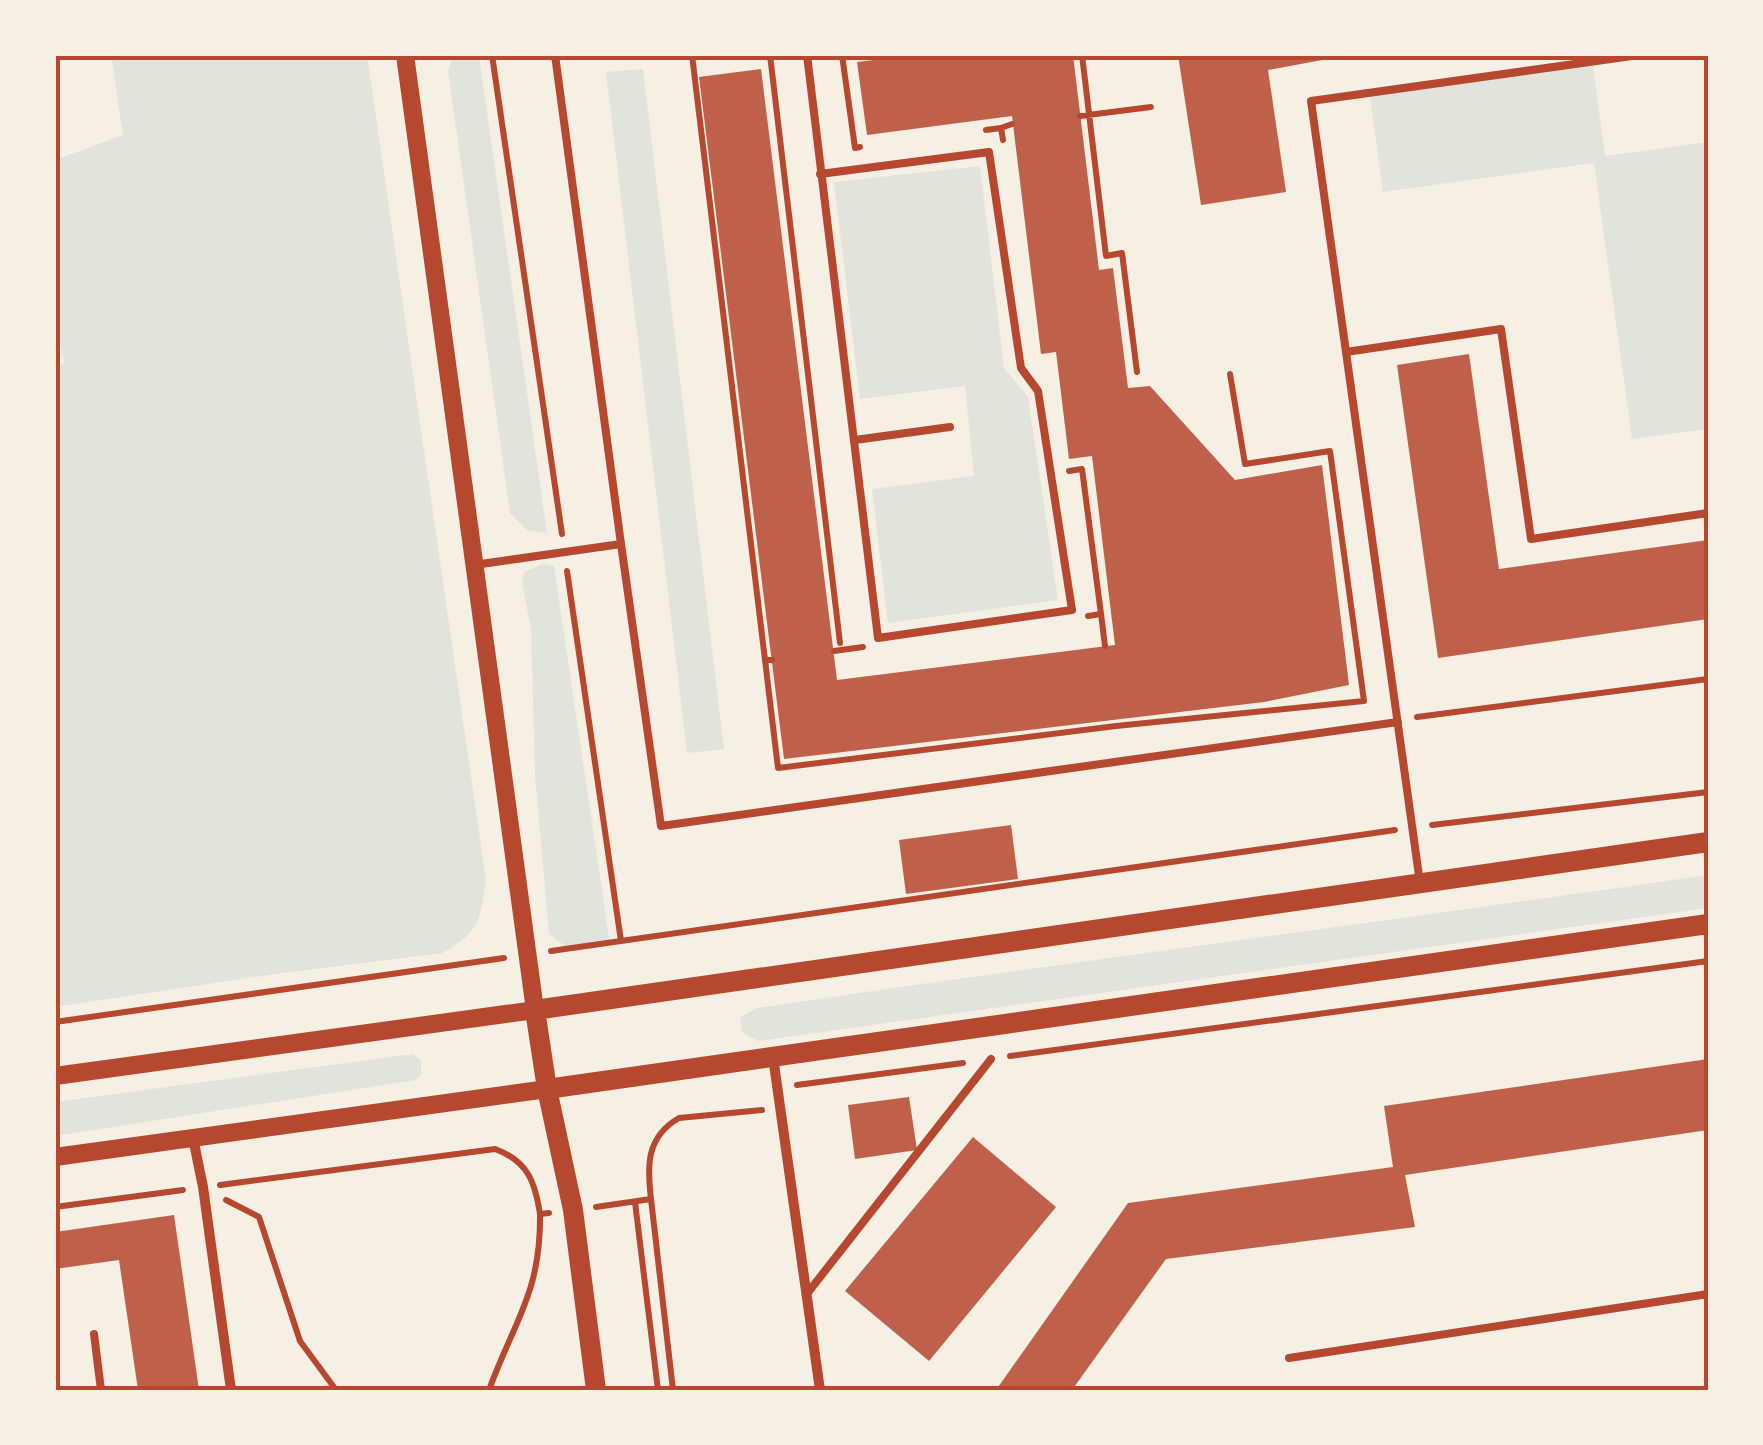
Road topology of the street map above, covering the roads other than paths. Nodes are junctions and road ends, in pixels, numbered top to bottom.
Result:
1 (405, 55) edge
2 (556, 55) edge
3 (808, 55) edge
4 (1639, 55) edge
5 (820, 174) junction
6 (1346, 352) junction
7 (950, 426) dead end
8 (855, 440) junction
9 (1708, 513) edge
10 (621, 544) junction
11 (474, 565) junction
12 (1398, 721) junction
13 (1708, 842) edge
14 (1420, 883) junction
15 (1708, 924) edge
16 (535, 1010) junction
17 (772, 1057) junction
18 (991, 1059) road end
19 (55, 1076) edge
20 (548, 1089) junction
21 (194, 1138) junction
22 (55, 1157) edge
23 (1708, 1294) edge
24 (806, 1295) junction
25 (94, 1334) dead end
26 (1289, 1358) dead end
27 (101, 1390) edge
28 (232, 1390) edge
29 (596, 1390) edge
30 (820, 1390) edge

1 - 11 street
2 - 10 lane
3 - 5 lane
4 - 6 lane
5 - 8 lane
5 - 8 lane
6 - 9 lane
6 - 12 lane
7 - 8 lane
10 - 11 lane
10 - 12 lane
11 - 16 street
12 - 14 lane
13 - 14 main road
14 - 16 main road
15 - 17 main road
16 - 19 street
16 - 20 main road
17 - 20 main road
17 - 24 street
18 - 24 lane
20 - 21 street
20 - 29 main road
21 - 22 street
21 - 28 street
23 - 26 lane
24 - 30 street
25 - 27 lane

